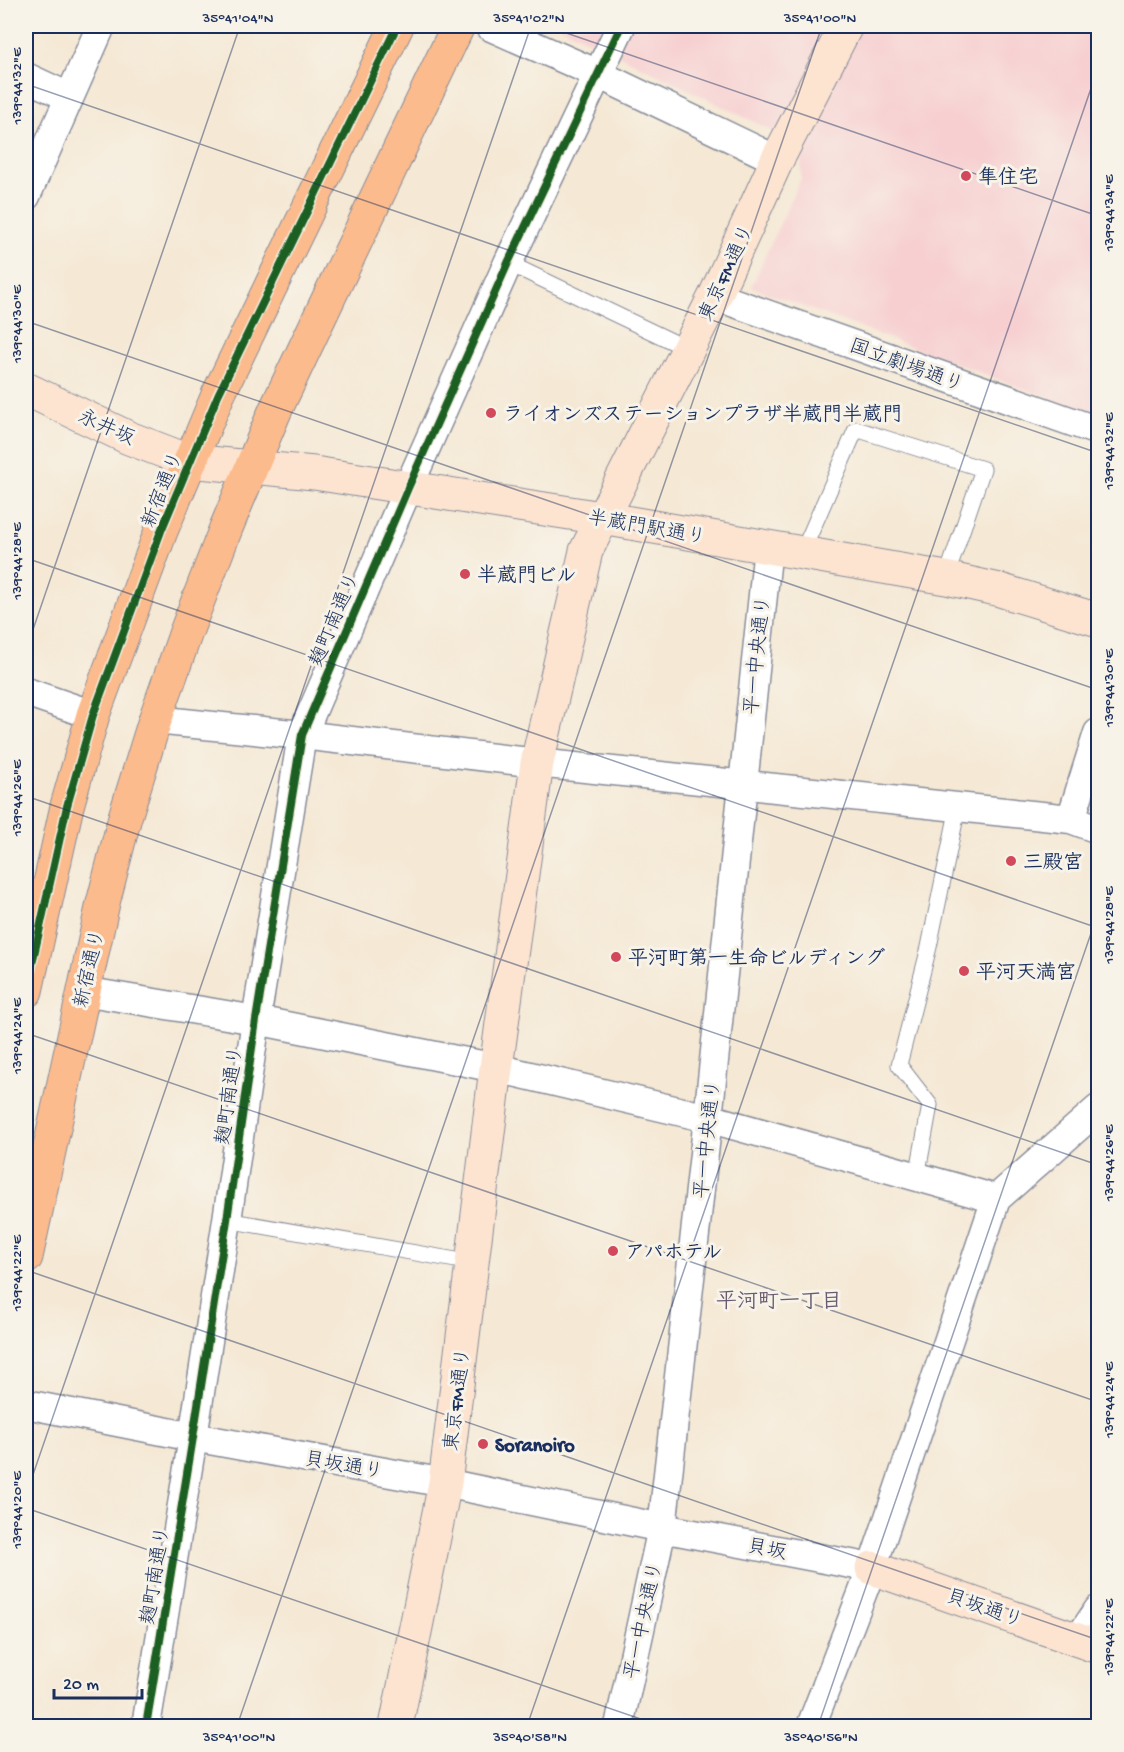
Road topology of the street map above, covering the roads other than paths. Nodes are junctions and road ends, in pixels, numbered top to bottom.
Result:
1 (101, 26) edge
2 (397, 26) edge
3 (458, 26) edge
4 (489, 26) edge
5 (621, 26) edge
6 (846, 26) edge
7 (598, 74) junction
8 (26, 77) edge
9 (69, 97) junction
10 (777, 160) junction
11 (26, 196) edge
12 (508, 263) junction
13 (715, 296) junction
14 (688, 349) junction
15 (26, 389) edge
16 (1098, 431) edge
17 (189, 461) junction
18 (252, 466) junction
19 (408, 488) junction
20 (602, 518) junction
21 (768, 547) junction
22 (802, 553) junction
23 (946, 578) junction
24 (1098, 620) edge
25 (26, 692) edge
26 (93, 715) junction
27 (155, 720) junction
28 (1098, 733) edge
29 (302, 735) junction
30 (537, 763) junction
31 (742, 785) junction
32 (958, 807) junction
33 (1071, 819) junction
34 (1098, 829) edge
35 (26, 991) edge
36 (83, 991) junction
37 (256, 1020) junction
38 (496, 1068) junction
39 (1098, 1109) edge
40 (708, 1118) junction
41 (917, 1177) junction
42 (996, 1199) junction
43 (227, 1220) junction
44 (26, 1257) edge
45 (473, 1263) junction
46 (26, 1404) edge
47 (193, 1437) junction
48 (445, 1483) junction
49 (662, 1528) junction
50 (872, 1568) junction
51 (1098, 1611) edge
52 (1088, 1643) edge
53 (146, 1726) edge
54 (396, 1726) edge
55 (620, 1726) edge
56 (811, 1726) edge

1 - 9 street
2 - 17 highway, 新宿通り
3 - 18 highway, 新宿通り
4 - 7 street
5 - 7 street, 麹町南通り
6 - 10 street, 東京FM通り
7 - 10 street
7 - 12 street, 麹町南通り
8 - 9 street
9 - 11 street
10 - 13 street, 東京FM通り
12 - 14 lane
12 - 19 street, 麹町南通り
13 - 14 street, 東京FM通り
13 - 16 street, 国立劇場通り
14 - 20 street, 東京FM通り
15 - 17 street, 永井坂
17 - 18 street, 半蔵門駅通り
17 - 26 highway, 新宿通り
18 - 19 street, 半蔵門駅通り
18 - 27 highway, 新宿通り
19 - 20 street, 半蔵門駅通り
19 - 29 street, 麹町南通り
20 - 21 street, 半蔵門駅通り
20 - 30 street, 東京FM通り
21 - 22 street, 半蔵門駅通り
21 - 31 street, 平一中央通り
22 - 23 street, 半蔵門駅通り
22 - 23 lane
23 - 24 street, 半蔵門駅通り
25 - 26 street
26 - 35 highway, 新宿通り
27 - 29 street
27 - 36 highway, 新宿通り
28 - 33 street
29 - 30 street
29 - 37 street, 麹町南通り
30 - 31 street
30 - 38 street, 東京FM通り
31 - 32 street
31 - 40 street, 平一中央通り
32 - 33 street
32 - 41 lane
33 - 34 street
36 - 37 street
36 - 44 highway, 新宿通り
37 - 38 street
37 - 43 street, 麹町南通り
38 - 40 street
38 - 45 street, 東京FM通り
39 - 42 street
40 - 41 street
40 - 49 street, 平一中央通り
41 - 42 street
42 - 50 street
43 - 45 lane
43 - 47 street, 麹町南通り
45 - 48 street, 東京FM通り
46 - 47 street, 貝坂通り
47 - 48 street, 貝坂通り
47 - 53 street, 麹町南通り
48 - 49 street, 貝坂通り
48 - 54 street, 東京FM通り
49 - 50 street, 貝坂
49 - 55 street, 平一中央通り
50 - 52 street, 貝坂通り
50 - 56 street
51 - 52 street

